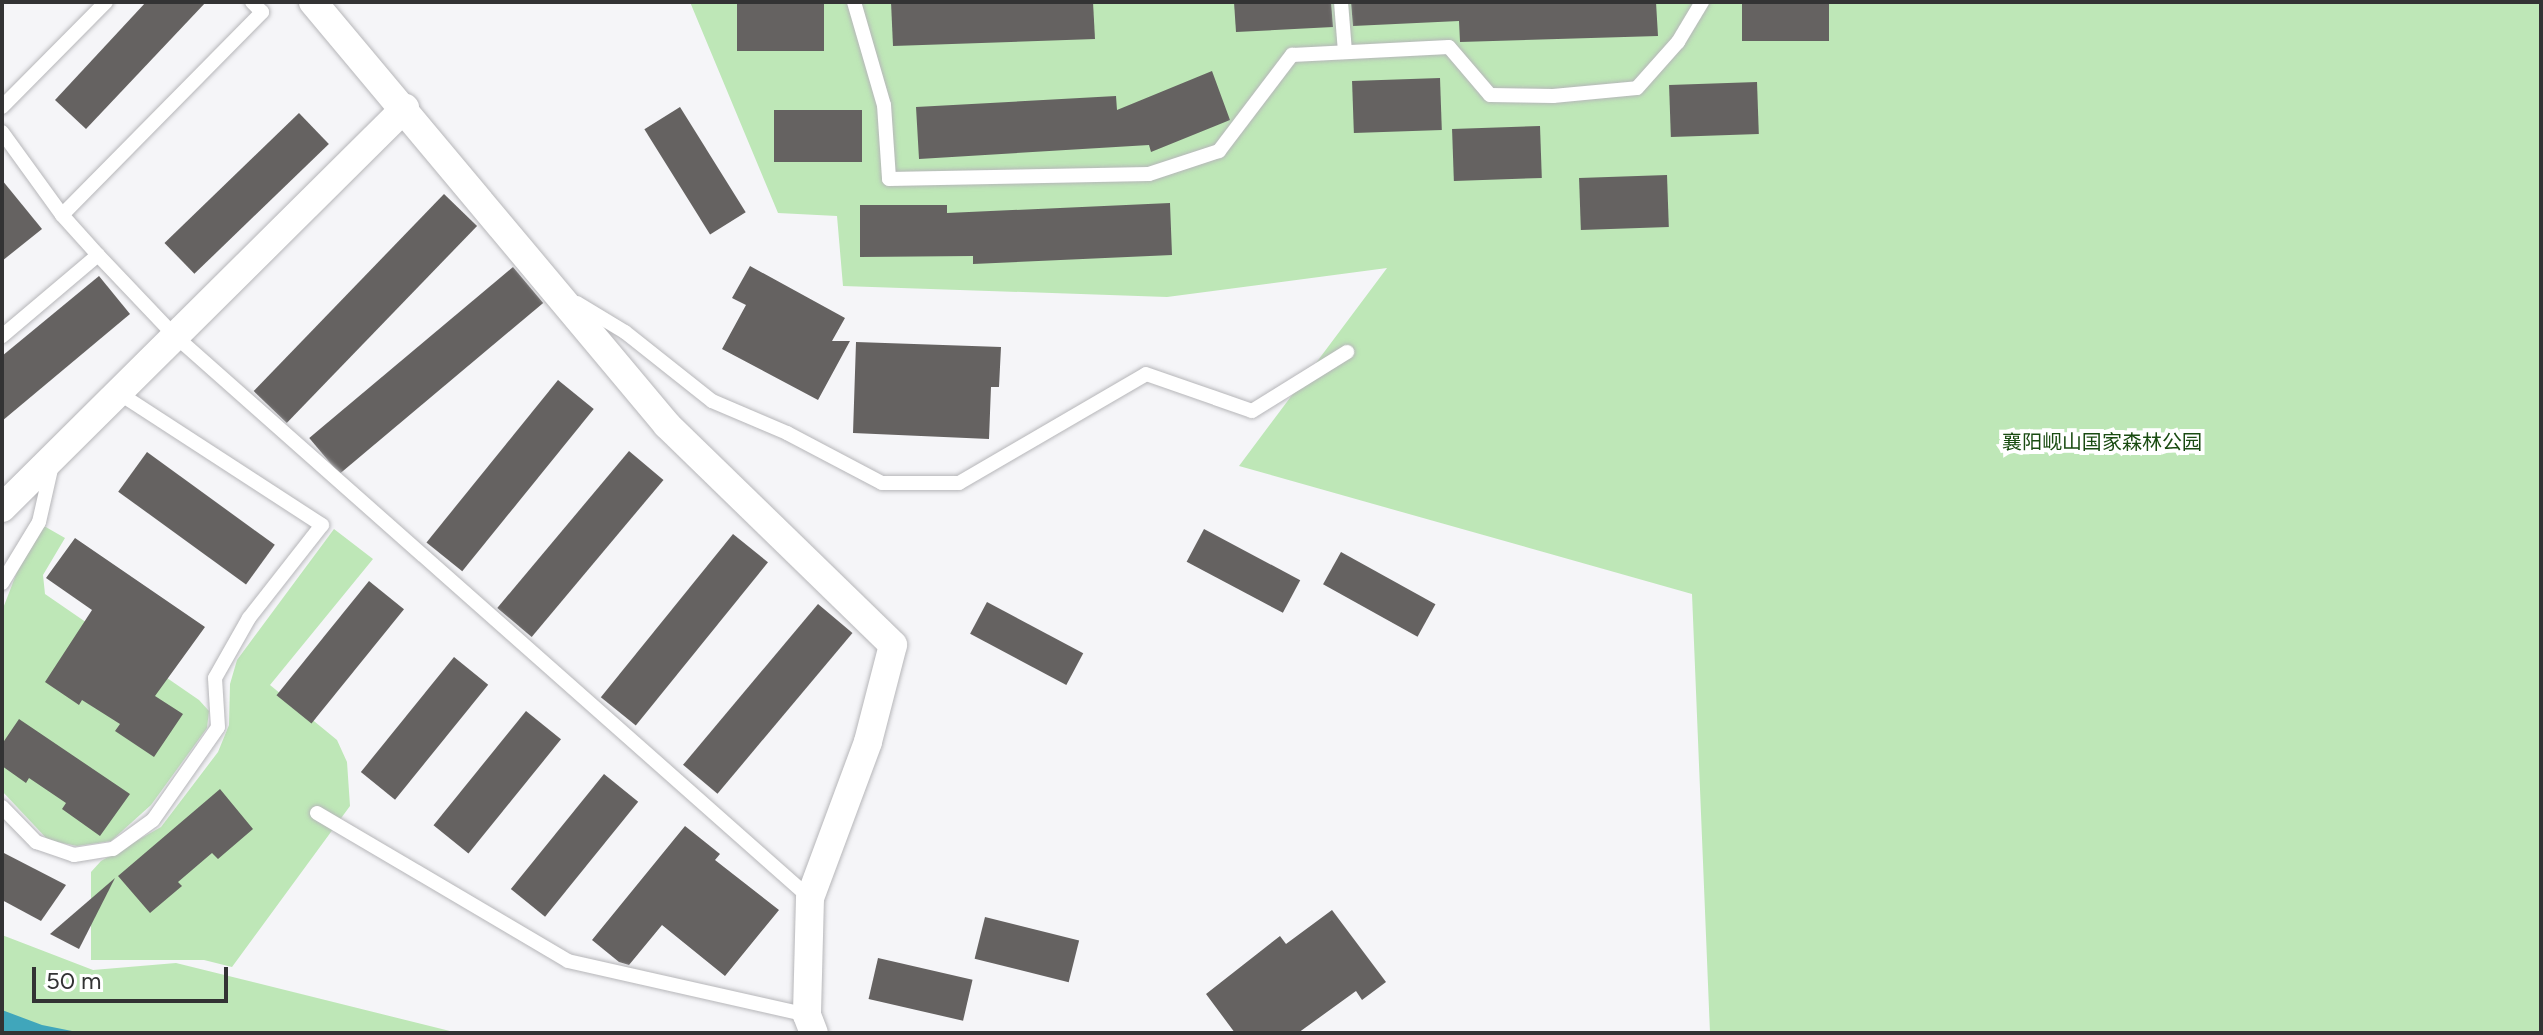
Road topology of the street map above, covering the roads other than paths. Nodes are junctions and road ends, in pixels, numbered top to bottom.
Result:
1 (106, 2) edge
2 (252, 2) edge
3 (313, 2) edge
4 (854, 2) edge
5 (1341, 2) edge
6 (1702, 2) edge
7 (1345, 52) junction
8 (2, 107) edge
9 (405, 108) junction
10 (2, 132) edge
11 (6, 150) edge
12 (62, 215) junction
13 (98, 255) junction
14 (556, 290) junction
15 (174, 335) junction
16 (2, 336) edge
17 (1347, 352) dead end
18 (119, 393) junction
19 (54, 457) junction
20 (2, 508) edge
21 (2, 583) edge
22 (2, 807) edge
23 (317, 813) dead end
24 (810, 898) junction
25 (810, 1024) edge

1 - 8 lane
2 - 12 lane
3 - 9 street
4 - 7 lane
5 - 7 lane
6 - 7 lane
9 - 14 street
9 - 15 street
10 - 11 lane
11 - 12 lane
12 - 13 lane
13 - 15 lane
13 - 16 lane
14 - 17 lane
14 - 24 street
15 - 18 street
15 - 24 lane
18 - 19 street
18 - 22 lane
19 - 20 street
19 - 21 lane
23 - 25 lane
24 - 25 street

